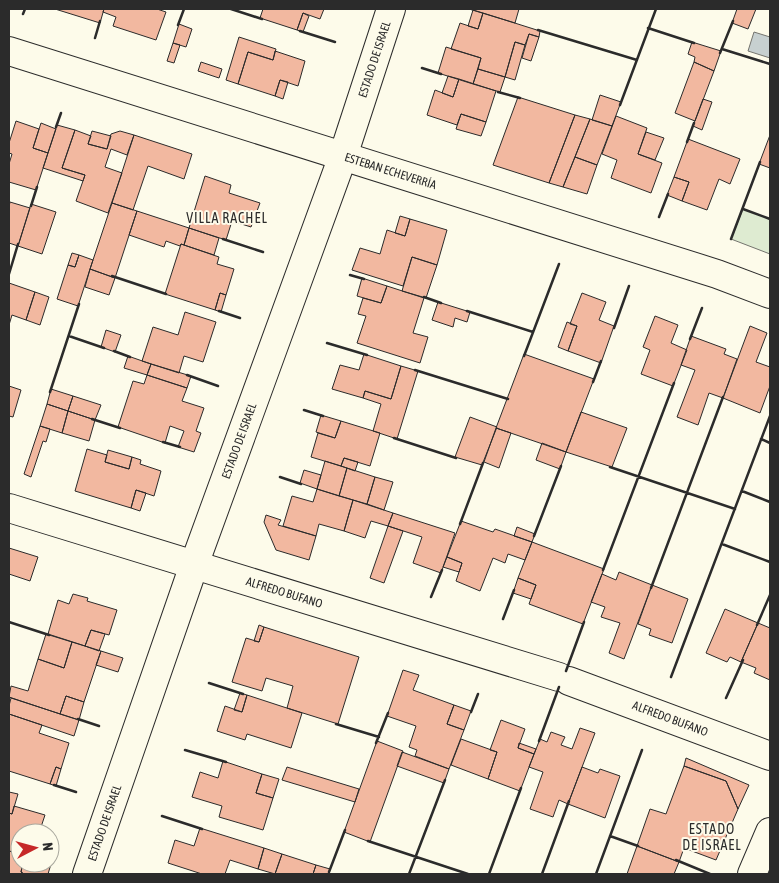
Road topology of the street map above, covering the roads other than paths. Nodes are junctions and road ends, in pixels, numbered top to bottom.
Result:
1 (391, 9) edge
2 (9, 51) edge
3 (343, 156) junction
4 (770, 294) edge
5 (9, 508) edge
6 (194, 565) junction
7 (770, 756) edge
8 (770, 832) edge
9 (87, 874) edge
10 (752, 874) edge

1 - 3 street, ESTADO DE ISRAEL
2 - 3 street, ESTEBAN ECHEVERRÍA
3 - 4 street, ESTEBAN ECHEVERRÍA
3 - 6 street, ESTADO DE ISRAEL
5 - 6 street, ALFREDO BUFANO
6 - 7 street, ALFREDO BUFANO
6 - 9 street, ESTADO DE ISRAEL
8 - 10 street

